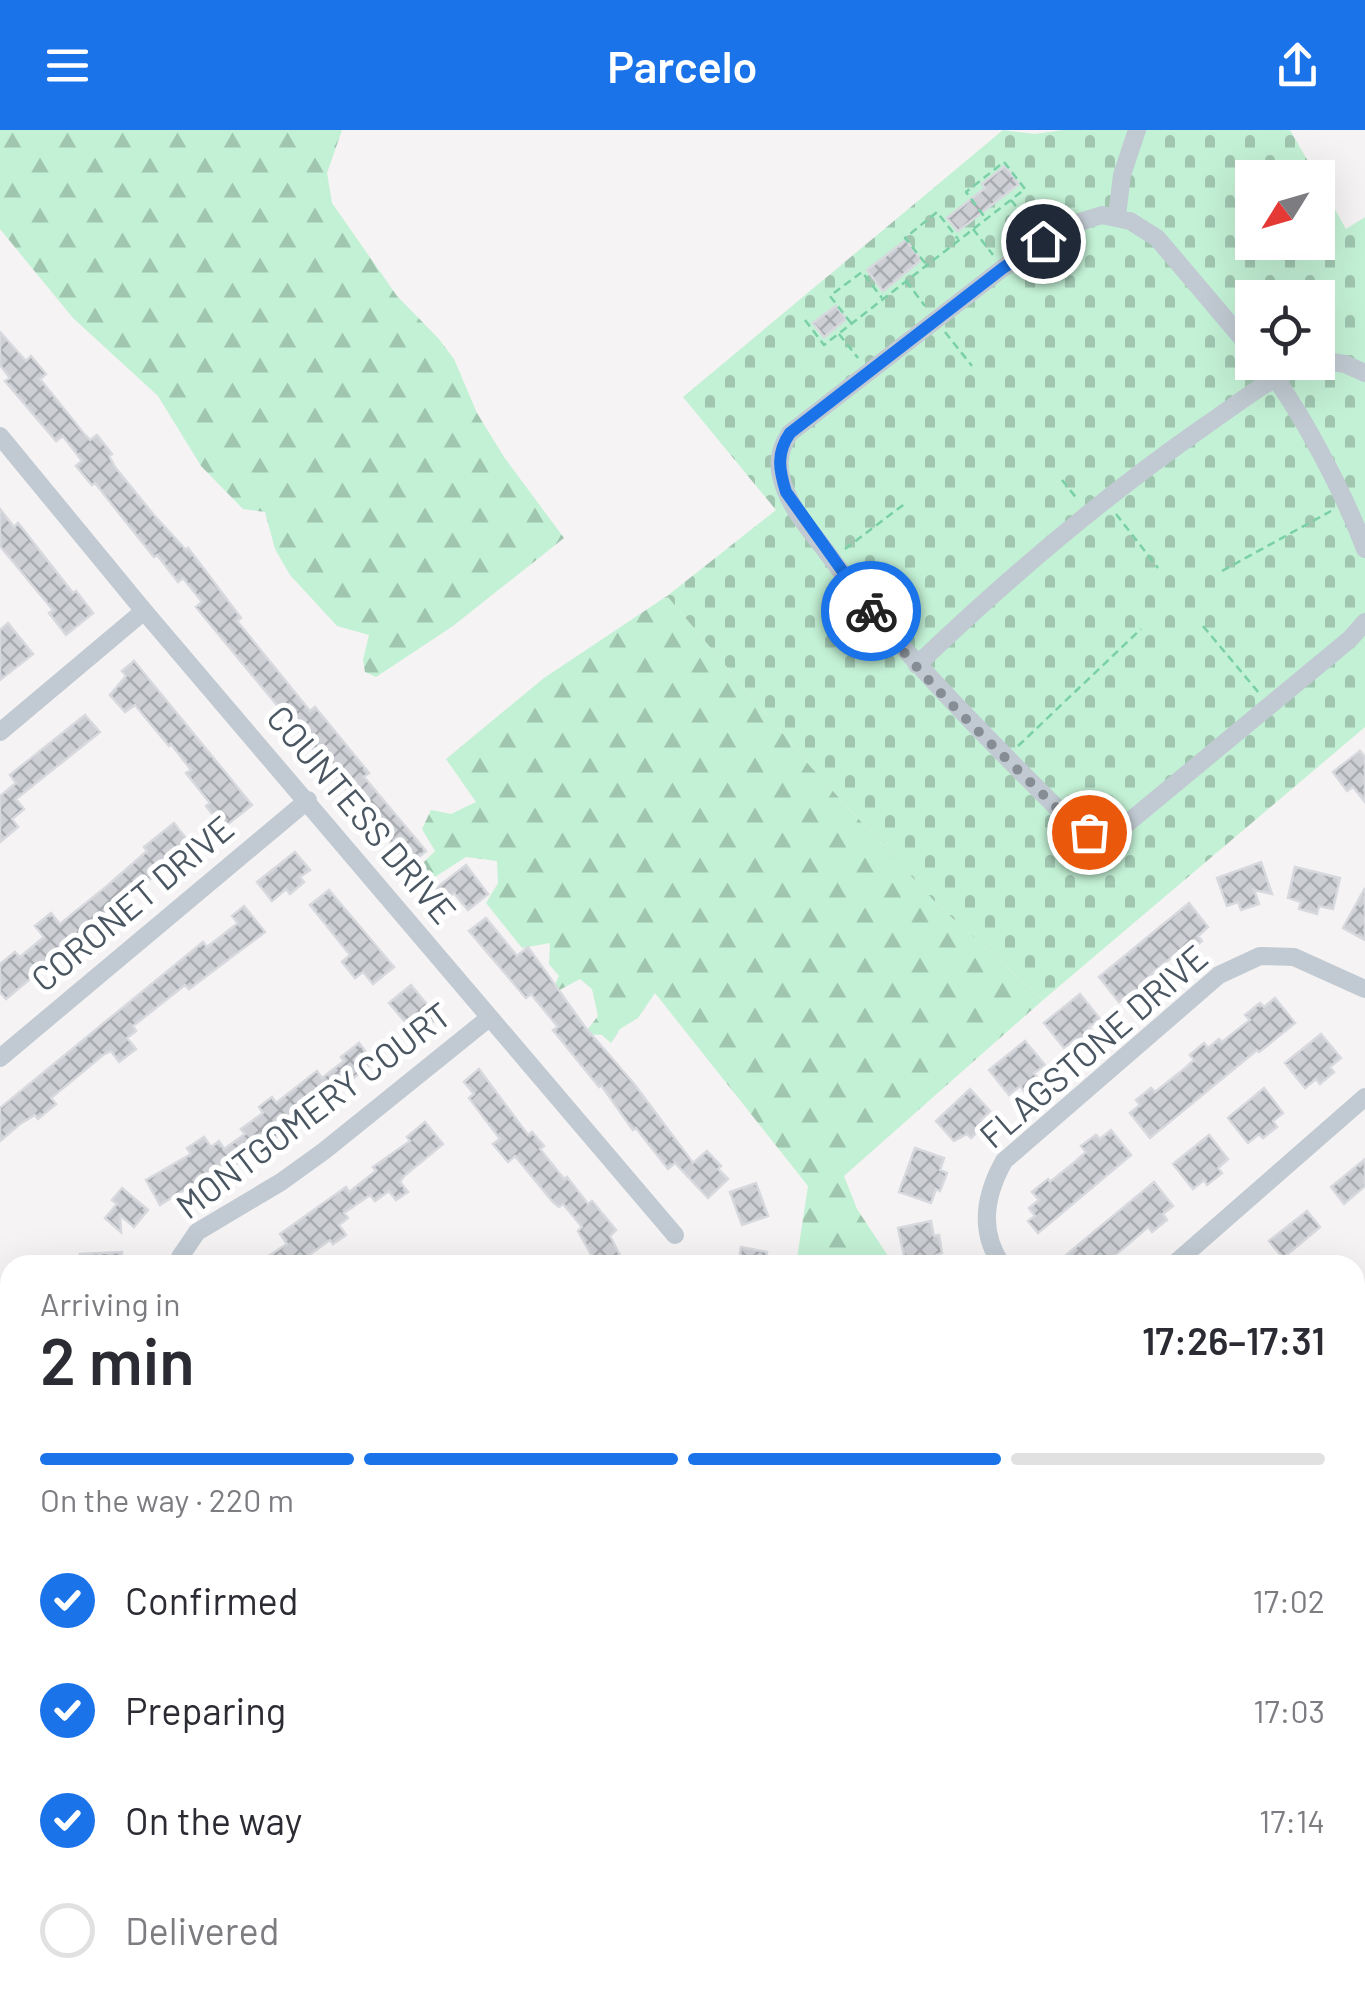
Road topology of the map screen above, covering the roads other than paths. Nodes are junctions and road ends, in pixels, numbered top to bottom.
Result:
1 (1136, 130) edge
2 (1117, 216) junction
3 (1235, 329) edge
4 (1335, 363) edge
5 (1365, 373) edge
6 (1277, 380) joint
7 (0, 436) edge
8 (1365, 549) edge
9 (144, 611) junction
10 (1365, 622) edge
11 (917, 665) junction
12 (0, 732) edge
13 (308, 800) junction
14 (1365, 989) edge
15 (489, 1018) junction
16 (0, 1058) edge
17 (1365, 1097) edge
18 (675, 1235) dead end
19 (182, 1255) edge
20 (997, 1255) edge
21 (1185, 1255) edge

1 - 2 street
2 - 3 street
2 - 11 street
4 - 5 street
6 - 8 street
6 - 11 street
7 - 9 street, COUNTESS DRIVE
9 - 12 street
9 - 13 street, COUNTESS DRIVE
10 - 11 street
13 - 15 street, COUNTESS DRIVE
13 - 16 street, CORONET DRIVE
14 - 20 street, FLAGSTONE DRIVE
15 - 18 street, COUNTESS DRIVE
15 - 19 street, MONTGOMERY COURT
17 - 21 street

